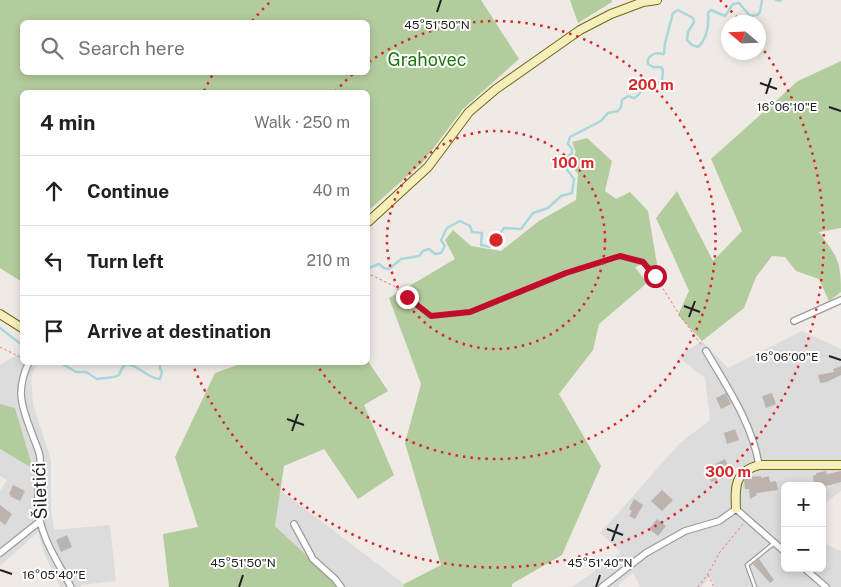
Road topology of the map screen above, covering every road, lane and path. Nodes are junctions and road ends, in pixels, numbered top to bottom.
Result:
1 (657, 0) edge
2 (370, 220) edge
3 (370, 274) edge
4 (841, 300) edge
5 (0, 314) edge
6 (794, 321) dead end
7 (20, 327) edge
8 (0, 348) edge
9 (706, 351) joint
10 (20, 357) edge
11 (28, 365) edge
12 (841, 464) edge
13 (759, 465) junction
14 (736, 509) junction
15 (747, 520) junction
16 (39, 522) junction
17 (294, 524) dead end
18 (774, 543) junction
19 (781, 549) edge
20 (0, 553) edge
21 (809, 572) edge
22 (708, 574) junction
23 (71, 587) edge
24 (341, 587) edge
25 (602, 587) edge
26 (698, 587) edge
27 (714, 587) edge
28 (755, 587) edge
29 (826, 587) edge

1 - 2 street
3 - 9 path
4 - 6 street
5 - 7 street
8 - 10 path
9 - 13 street
11 - 16 street, Šiletići
12 - 13 street
13 - 14 street
14 - 15 street
14 - 25 street
15 - 18 street
15 - 22 path
16 - 20 street
16 - 23 street, Šiletići
17 - 24 street
18 - 19 street
18 - 28 lane
21 - 29 street
22 - 26 path
22 - 27 path

